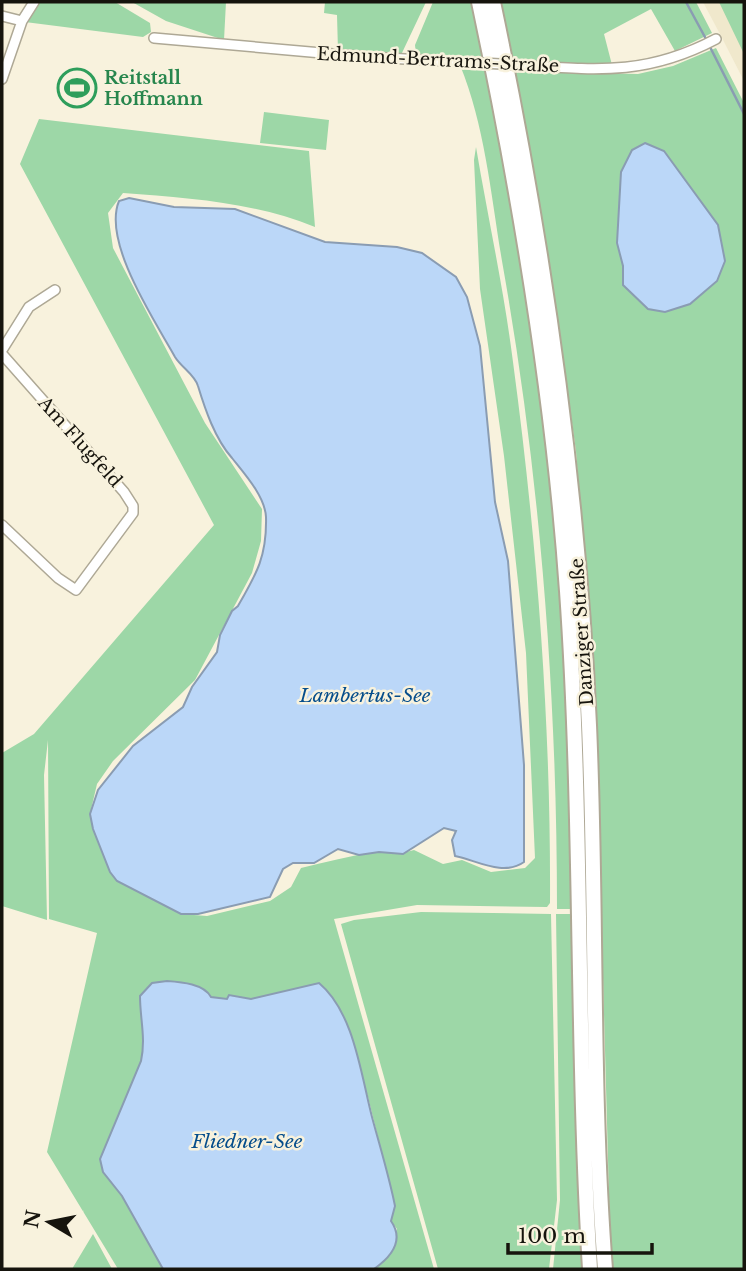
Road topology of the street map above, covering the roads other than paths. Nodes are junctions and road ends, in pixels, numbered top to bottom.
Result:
1 (34, 2) edge
2 (479, 2) edge
3 (493, 2) edge
4 (2, 16) edge
5 (22, 21) junction
6 (154, 38) dead end
7 (716, 39) dead end
8 (2, 79) edge
9 (55, 290) dead end
10 (2, 352) edge
11 (2, 525) edge
12 (590, 1269) edge
13 (605, 1269) edge

1 - 5 street
2 - 12 highway, Danziger Straße
3 - 13 highway, Danziger Straße
4 - 5 street
5 - 8 street
6 - 7 street, Edmund-Bertrams-Straße, bridge
9 - 10 street, Am Flugfeld
10 - 11 street, Am Flugfeld

